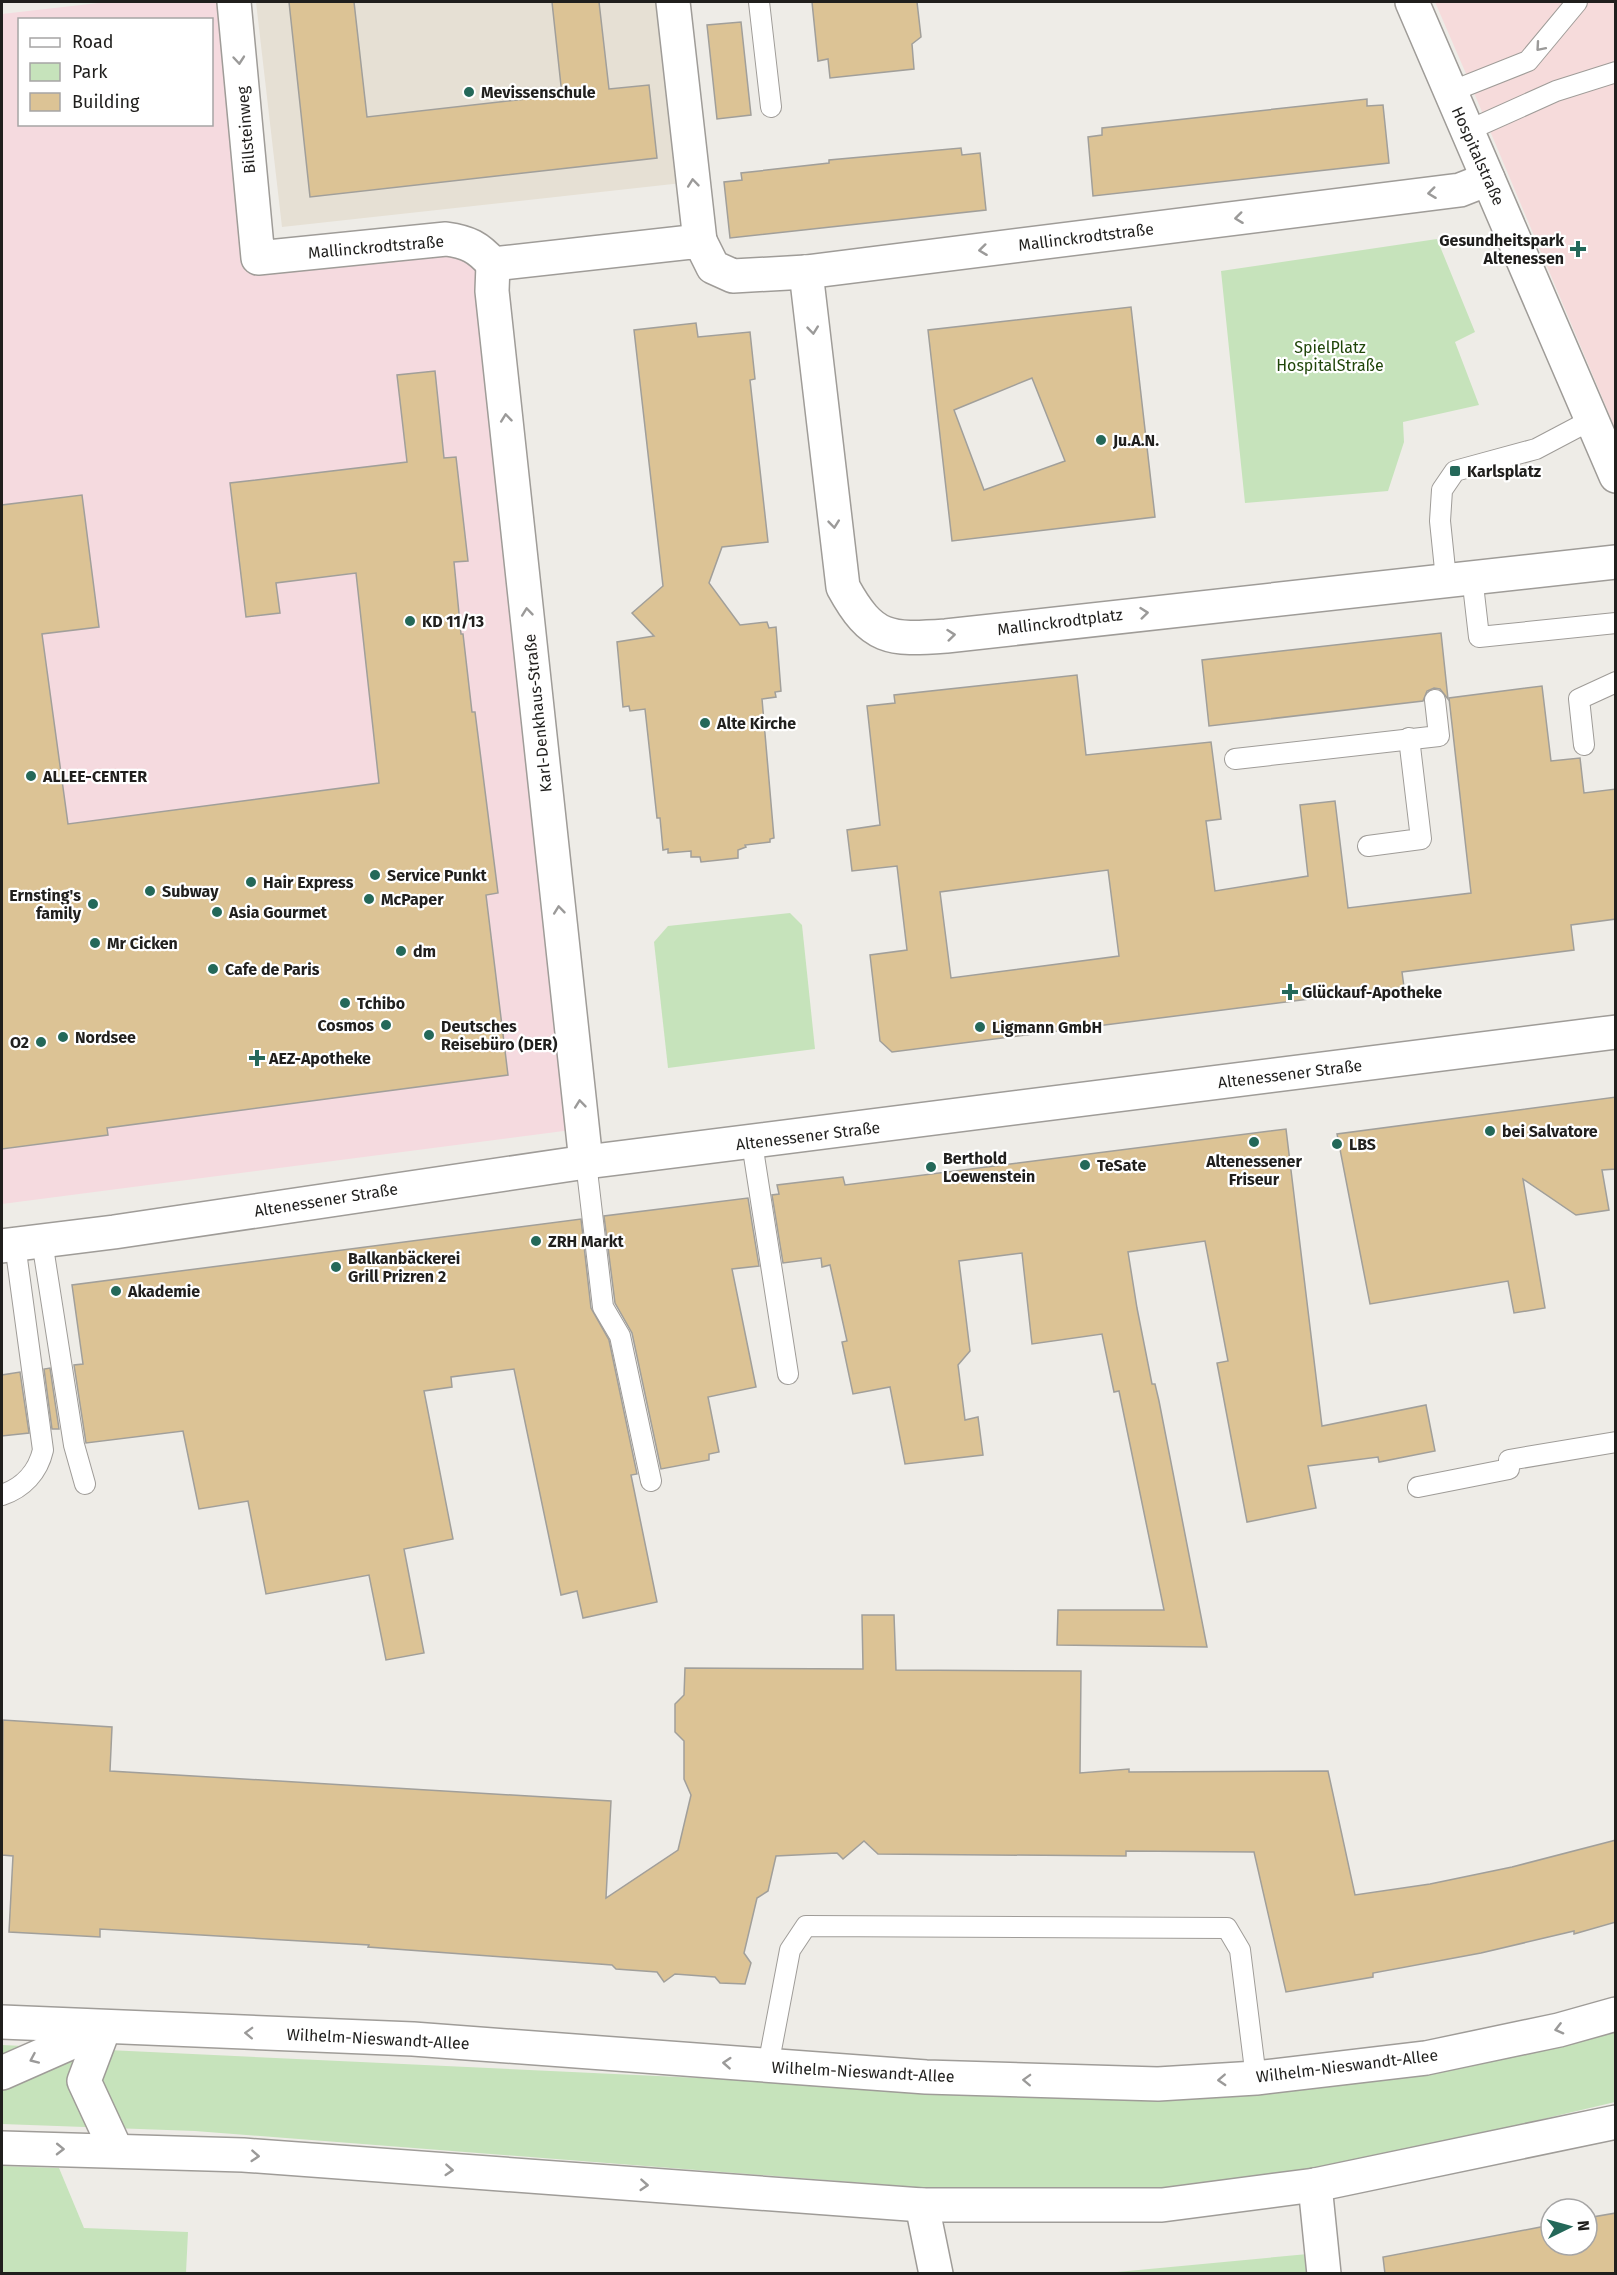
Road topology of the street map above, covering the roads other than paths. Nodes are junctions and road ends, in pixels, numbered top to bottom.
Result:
1 (234, 2) edge
2 (672, 2) edge
3 (759, 2) edge
4 (1412, 2) edge
5 (1577, 2) edge
6 (1616, 72) edge
7 (1450, 92) junction
8 (771, 107) dead end
9 (1467, 131) junction
10 (1488, 179) junction
11 (700, 241) junction
12 (258, 258) joint
13 (493, 264) junction
14 (806, 272) junction
15 (1591, 420) junction
16 (1607, 473) edge
17 (1616, 562) edge
18 (1459, 578) junction
19 (1616, 623) edge
20 (1616, 682) edge
21 (1436, 700) dead end
22 (1409, 738) junction
23 (1584, 745) dead end
24 (1235, 759) dead end
25 (1368, 846) dead end
26 (1616, 1032) edge
27 (752, 1143) junction
28 (586, 1162) junction
29 (19, 1244) edge
30 (788, 1374) dead end
31 (1616, 1442) edge
32 (651, 1481) dead end
33 (86, 1484) dead end
34 (1418, 1487) dead end
35 (2, 1495) edge
36 (1616, 2014) edge
37 (2, 2022) edge
38 (104, 2028) junction
39 (768, 2066) junction
40 (2, 2073) edge
41 (1256, 2078) junction
42 (1616, 2122) edge
43 (2, 2148) edge
44 (116, 2150) junction
45 (1315, 2185) junction
46 (922, 2205) junction
47 (936, 2274) edge
48 (1324, 2274) edge

1 -> 12 street, Billsteinweg
11 -> 2 street, Mallinckrodtstraße
3 - 8 lane
4 - 7 street, Hospitalstraße
5 -> 7 lane
6 - 9 lane
7 - 9 street, Hospitalstraße
9 - 10 street, Hospitalstraße
10 -> 14 street, Mallinckrodtstraße
10 - 15 street, Hospitalstraße
11 - 13 street
11 - 14 street, Mallinckrodtstraße
12 - 13 street, Mallinckrodtstraße
28 -> 13 street, Karl-Denkhaus-Straße
14 -> 18 street, Mallinckrodtplatz
15 - 16 street, Hospitalstraße
15 - 18 lane
17 - 18 street, Mallinckrodtplatz
18 - 19 lane
20 - 23 lane
21 - 22 lane
22 - 24 lane
22 - 25 lane
26 - 27 street, Altenessener Straße
27 - 28 street, Altenessener Straße
27 - 30 lane
28 - 29 street, Altenessener Straße
28 - 32 lane
29 - 33 lane
29 - 35 lane
31 - 34 lane
36 -> 41 street, Wilhelm-Nieswandt-Allee
37 - 38 street, Wilhelm-Nieswandt-Allee
39 -> 38 street, Wilhelm-Nieswandt-Allee
38 -> 40 street, Wilhelm-Nieswandt-Allee
38 - 44 street
41 -> 39 street, Wilhelm-Nieswandt-Allee
39 - 41 lane
42 - 45 street
43 -> 44 street
44 -> 46 street
45 - 46 street
45 - 48 street
46 - 47 street

